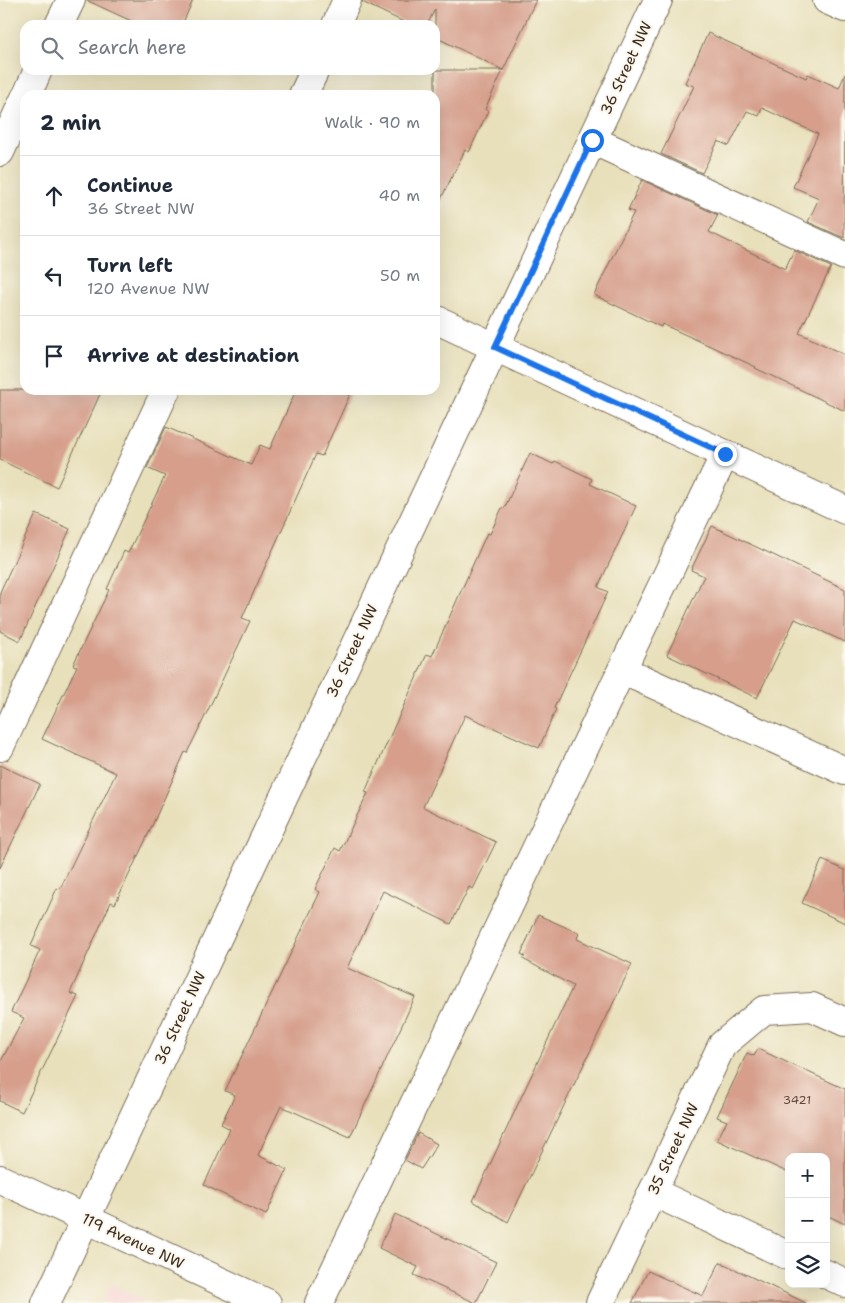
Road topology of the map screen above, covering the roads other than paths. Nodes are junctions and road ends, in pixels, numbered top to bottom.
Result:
1 (71, 0) edge
2 (347, 0) edge
3 (658, 0) edge
4 (827, 0) edge
5 (845, 8) edge
6 (61, 20) edge
7 (338, 20) edge
8 (36, 75) edge
9 (313, 75) edge
10 (29, 90) edge
11 (305, 90) edge
12 (20, 109) edge
13 (13, 123) edge
14 (592, 140) junction
15 (0, 152) edge
16 (845, 256) edge
17 (440, 321) edge
18 (495, 347) junction
19 (164, 395) edge
20 (725, 454) junction
21 (845, 510) edge
22 (622, 670) junction
23 (0, 747) edge
24 (845, 771) edge
25 (845, 1022) edge
26 (0, 1179) edge
27 (653, 1192) junction
28 (86, 1219) junction
29 (785, 1254) edge
30 (830, 1276) edge
31 (845, 1283) edge
32 (46, 1303) edge
33 (267, 1303) edge
34 (319, 1303) edge
35 (600, 1303) edge

1 - 6 street
2 - 7 street
3 - 14 street, 36 Street NW
4 - 5 street
8 - 10 street
9 - 11 street
12 - 13 street
13 - 15 street
14 - 16 street
14 - 18 street, 36 Street NW
17 - 18 street
18 - 20 street
18 - 28 street, 36 Street NW
19 - 23 street
20 - 21 street
20 - 22 street
22 - 24 street
22 - 34 street
25 - 27 street, 35 Street NW
26 - 28 street, 119 Avenue NW
27 - 29 street
27 - 35 street, 35 Street NW
28 - 32 street, 36 Street NW
28 - 33 street, 119 Avenue NW
30 - 31 street

